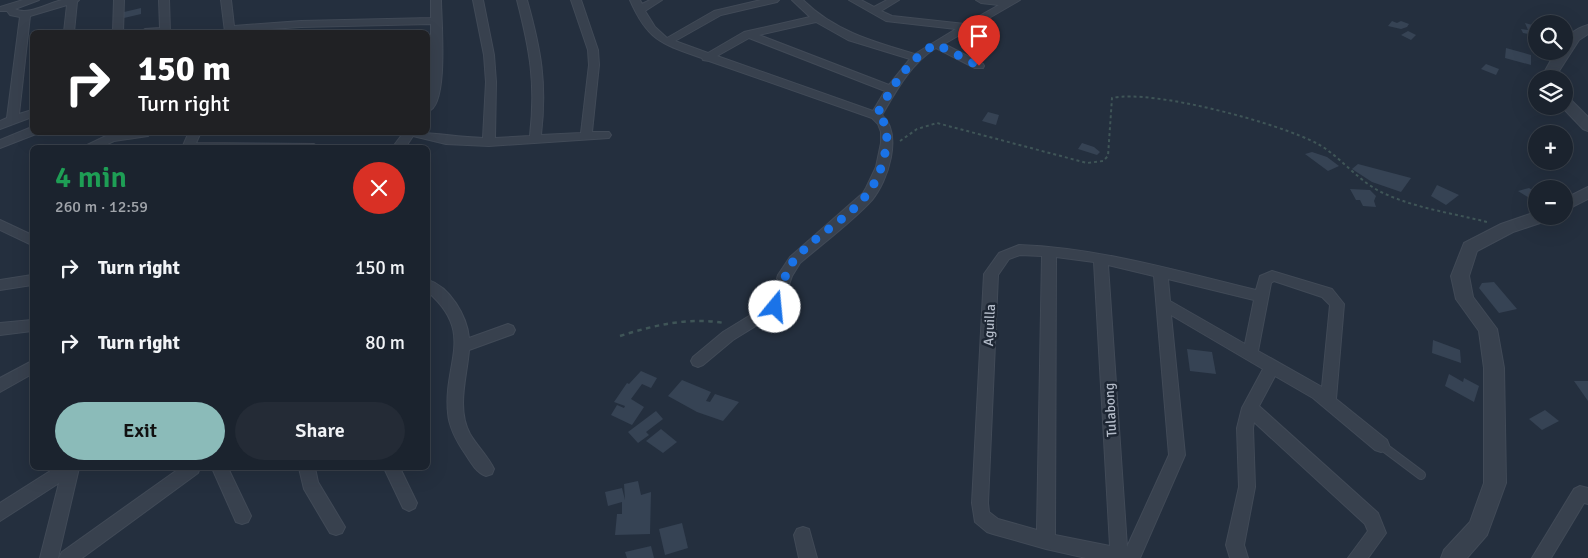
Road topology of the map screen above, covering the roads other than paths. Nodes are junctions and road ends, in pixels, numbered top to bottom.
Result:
1 (34, 0) edge
2 (73, 0) edge
3 (119, 0) edge
4 (164, 0) edge
5 (226, 0) edge
6 (436, 0) edge
7 (478, 0) edge
8 (522, 0) edge
9 (576, 0) edge
10 (658, 0) edge
11 (774, 0) edge
12 (797, 0) edge
13 (854, 0) edge
14 (894, 0) edge
15 (981, 0) edge
16 (1012, 1) edge
17 (637, 5) edge
18 (5, 9) edge
19 (874, 11) junction
20 (25, 14) junction
21 (816, 19) junction
22 (436, 21) junction
23 (967, 27) junction
24 (1588, 29) edge
25 (69, 30) edge
26 (118, 30) edge
27 (165, 30) edge
28 (230, 30) edge
29 (240, 30) edge
30 (748, 34) junction
31 (1573, 38) edge
32 (667, 42) junction
33 (936, 44) junction
34 (432, 54) edge
35 (30, 56) edge
36 (916, 57) junction
37 (707, 58) junction
38 (19, 59) junction
39 (979, 66) dead end
40 (891, 89) junction
41 (430, 103) edge
42 (1573, 111) edge
43 (30, 115) edge
44 (876, 116) junction
45 (12, 121) junction
46 (0, 125) edge
47 (1588, 126) edge
48 (30, 131) edge
49 (130, 135) edge
50 (424, 135) edge
51 (606, 135) dead end
52 (586, 136) junction
53 (535, 140) junction
54 (489, 142) junction
55 (0, 144) edge
56 (94, 145) edge
57 (1588, 192) edge
58 (1573, 201) edge
59 (1528, 221) edge
60 (0, 225) edge
61 (30, 239) edge
62 (1048, 251) junction
63 (1101, 258) junction
64 (1160, 271) junction
65 (30, 280) edge
66 (0, 285) edge
67 (430, 287) edge
68 (1261, 296) junction
69 (1164, 304) junction
70 (30, 326) edge
71 (0, 329) edge
72 (508, 330) dead end
73 (462, 346) junction
74 (1250, 355) junction
75 (698, 361) dead end
76 (1272, 368) junction
77 (30, 369) edge
78 (0, 386) edge
79 (1328, 401) junction
80 (1250, 408) junction
81 (1381, 445) joint
82 (67, 470) edge
83 (70, 470) edge
84 (189, 470) edge
85 (221, 470) edge
86 (307, 470) edge
87 (393, 470) edge
88 (486, 470) dead end
89 (1421, 475) dead end
90 (1588, 496) edge
91 (409, 503) dead end
92 (0, 513) edge
93 (242, 516) dead end
94 (336, 528) dead end
95 (802, 535) dead end
96 (1046, 541) junction
97 (50, 558) edge
98 (68, 558) edge
99 (808, 558) edge
100 (1125, 558) edge
101 (1238, 558) edge
102 (1357, 558) edge
103 (1452, 558) edge
104 (1541, 558) edge

1 - 18 street
2 - 20 street
2 - 25 street
3 - 26 street
4 - 27 street
5 - 28 street
6 - 22 street
7 - 54 street
8 - 53 street
9 - 52 street
10 - 17 street
11 - 32 street
12 - 21 street
13 - 19 street
14 - 19 street
15 - 16 street
16 - 23 street
17 - 32 street
18 - 20 street
19 - 23 street
20 - 38 street
21 - 30 street
21 - 36 street
22 - 29 street
22 - 34 street
23 - 33 street
24 - 31 street
30 - 37 street
30 - 40 street
32 - 37 street
33 - 36 street
33 - 39 street
34 - 41 street
35 - 38 street
36 - 40 street
37 - 44 street
38 - 45 street
40 - 44 street
42 - 47 street
43 - 45 street
44 - 75 street
45 - 46 street
48 - 55 street
49 - 56 street
50 - 54 street
51 - 52 street
52 - 53 street
53 - 54 street
57 - 58 street
59 - 103 street
60 - 61 street
62 - 63 street, Aguilla
62 - 96 street
62 - 96 street, Aguilla
63 - 64 street, Aguilla
63 - 100 street, Tulabong
64 - 68 street, Aguilla
64 - 69 street
65 - 66 street
67 - 73 street
68 - 74 street
68 - 79 street
69 - 74 street
69 - 100 street
70 - 71 street
72 - 73 street
73 - 88 street
74 - 76 street
76 - 79 street
76 - 80 street
77 - 78 street
79 - 81 street
80 - 101 street
80 - 102 street
81 - 89 lane
82 - 92 street
83 - 97 street
84 - 98 street
85 - 93 street
86 - 94 street
87 - 91 street
90 - 104 street
95 - 99 street
96 - 100 street, Aguilla

